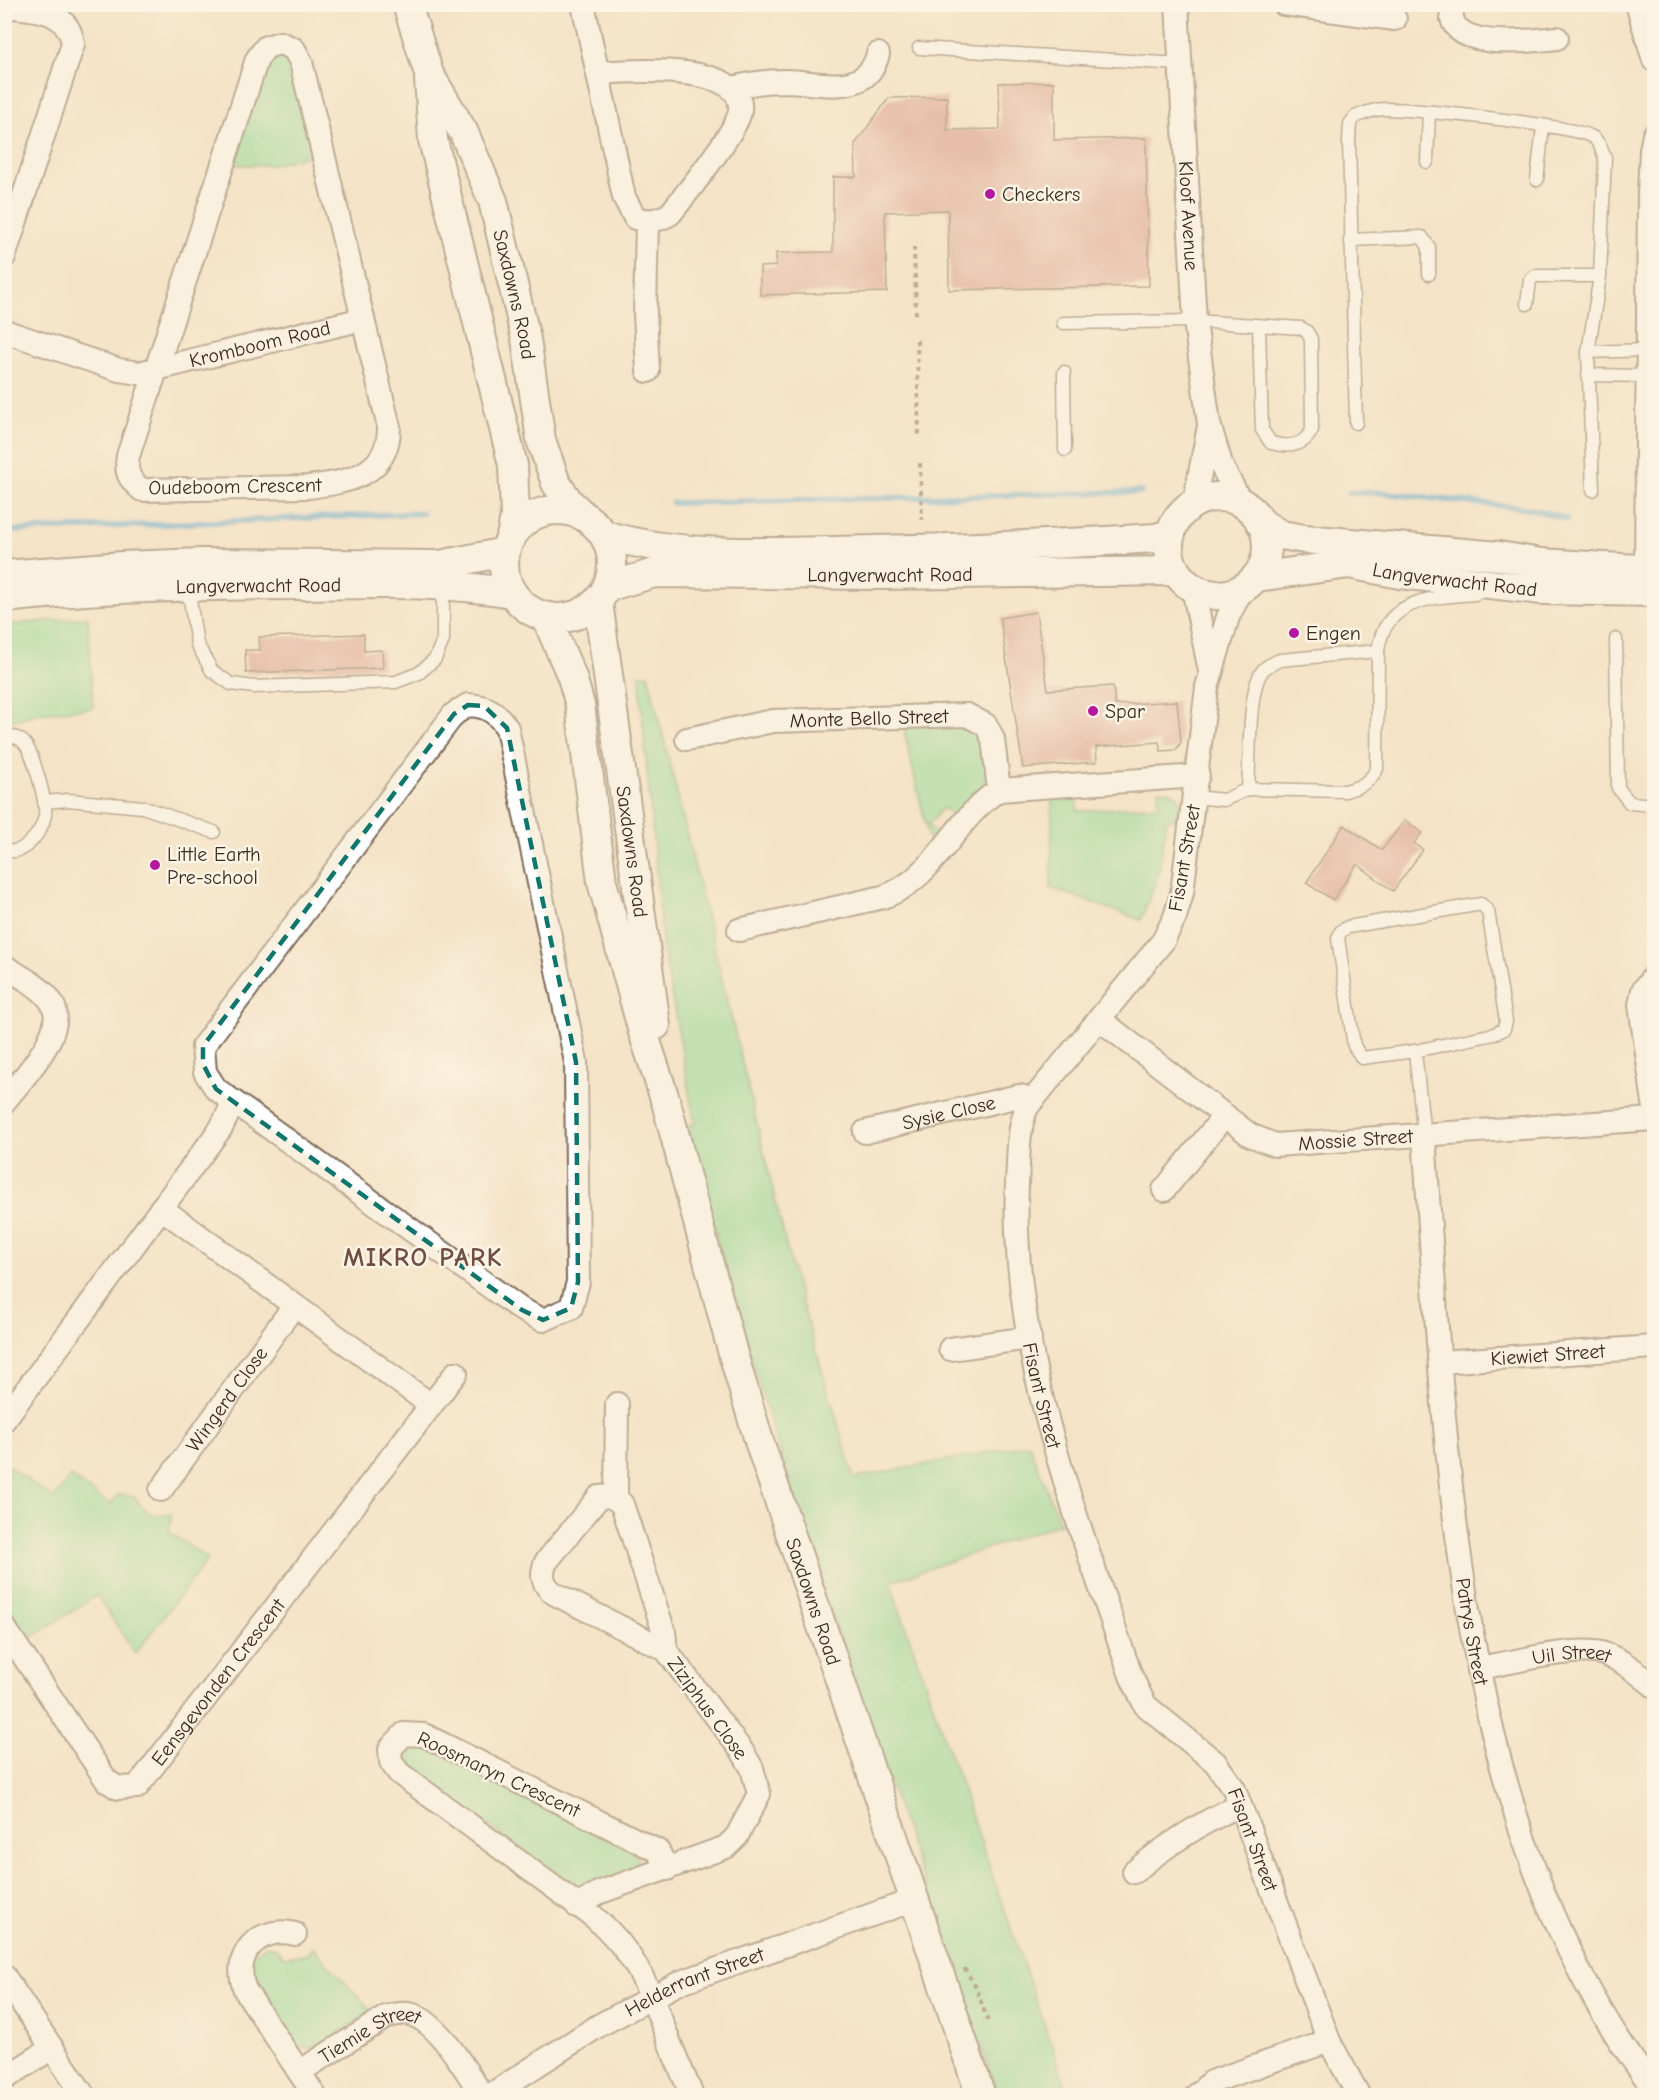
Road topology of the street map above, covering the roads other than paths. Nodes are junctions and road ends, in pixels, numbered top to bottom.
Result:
1 (407, 4) edge
2 (583, 4) edge
3 (1177, 4) edge
4 (1284, 4) edge
5 (1453, 4) edge
6 (1637, 4) edge
7 (4, 6) edge
8 (1395, 19) dead end
9 (1557, 38) dead end
10 (919, 48) dead end
11 (878, 54) dead end
12 (1654, 60) edge
13 (1180, 64) junction
14 (598, 73) junction
15 (429, 74) junction
16 (732, 88) junction
17 (1429, 112) junction
18 (1543, 126) junction
19 (1654, 135) edge
20 (1427, 162) dead end
21 (1537, 180) dead end
22 (647, 221) junction
23 (1350, 240) junction
24 (4, 257) edge
25 (1429, 274) dead end
26 (1600, 276) junction
27 (1527, 304) dead end
28 (363, 319) junction
29 (1195, 321) junction
30 (1063, 323) dead end
31 (1259, 326) junction
32 (4, 331) edge
33 (1588, 352) junction
34 (1649, 364) edge
35 (156, 369) junction
36 (648, 371) dead end
37 (1064, 372) dead end
38 (1588, 375) junction
39 (1356, 423) dead end
40 (1209, 424) junction
41 (1065, 450) dead end
42 (1593, 490) dead end
43 (1194, 504) junction
44 (1251, 513) junction
45 (595, 526) junction
46 (1171, 534) junction
47 (508, 545) junction
48 (4, 575) edge
49 (1652, 578) edge
50 (1184, 579) junction
51 (1249, 583) junction
52 (188, 585) junction
53 (443, 585) junction
54 (1542, 590) junction
55 (512, 593) junction
56 (603, 595) junction
57 (4, 598) edge
58 (546, 617) junction
59 (1616, 639) dead end
60 (1377, 651) junction
61 (1210, 672) junction
62 (4, 736) edge
63 (687, 739) dead end
64 (1197, 787) junction
65 (1248, 789) junction
66 (999, 790) junction
67 (44, 802) junction
68 (1654, 805) edge
69 (214, 832) dead end
70 (4, 850) edge
71 (739, 930) dead end
72 (4, 966) edge
73 (1654, 976) edge
74 (1099, 1018) junction
75 (1415, 1051) junction
76 (1033, 1099) junction
77 (4, 1102) edge
78 (234, 1102) junction
79 (666, 1102) junction
80 (1654, 1103) edge
81 (1225, 1115) junction
82 (1654, 1119) edge
83 (864, 1132) dead end
84 (1424, 1136) junction
85 (1164, 1190) dead end
86 (161, 1208) junction
87 (293, 1307) junction
88 (1030, 1338) junction
89 (1654, 1347) edge
90 (950, 1349) dead end
91 (1440, 1362) junction
92 (456, 1373) dead end
93 (617, 1404) dead end
94 (432, 1405) junction
95 (4, 1420) edge
96 (161, 1490) dead end
97 (616, 1498) junction
98 (4, 1627) edge
99 (666, 1650) junction
100 (1480, 1668) junction
101 (1654, 1686) edge
102 (1240, 1804) junction
103 (667, 1869) junction
104 (1134, 1872) dead end
105 (914, 1900) junction
106 (577, 1906) junction
107 (295, 1934) dead end
108 (4, 1976) edge
109 (653, 1997) junction
110 (1329, 2041) junction
111 (52, 2048) junction
112 (299, 2072) junction
113 (4, 2079) edge
114 (1654, 2089) edge
115 (84, 2096) edge
116 (315, 2096) edge
117 (483, 2096) edge
118 (489, 2096) edge
119 (692, 2096) edge
120 (981, 2096) edge
121 (1196, 2096) edge
122 (1359, 2096) edge

1 - 15 street, Saxdowns Road
2 - 14 street
3 - 13 street, Kloof Avenue
4 - 8 street
5 - 9 street
6 - 12 street
7 - 24 street
10 - 13 lane
11 - 16 street
13 - 29 street, Kloof Avenue
14 - 16 street
14 - 22 street
15 - 45 street, Saxdowns Road
15 - 47 street, Saxdowns Road
16 - 22 street
17 - 18 lane
17 - 20 lane
17 - 23 lane
18 - 21 lane
18 - 26 lane
19 - 34 street
22 - 36 street
23 - 25 lane
23 - 39 lane
26 - 27 lane
26 - 33 lane
28 - 35 street, Kromboom Road
28 - 35 street, Oudeboom Crescent
28 - 35 street, Oudeboom Crescent
29 - 30 lane
29 - 31 lane
29 - 40 street, Kloof Avenue
31 - 31 lane
32 - 35 street, Kromboom Road
33 - 34 lane
33 - 38 lane
34 - 38 lane
34 - 49 street
37 - 41 lane
38 - 42 lane
40 - 43 street, Kloof Avenue
40 - 44 street, Kloof Avenue
43 - 44 street
43 - 46 street
44 - 49 street, Langverwacht Road
44 - 51 street
45 - 46 street, Langverwacht Road
45 - 47 street
45 - 56 street
46 - 50 street
47 - 48 street, Langverwacht Road
47 - 55 street
49 - 54 street, Langverwacht Road
50 - 51 street
50 - 56 street, Langverwacht Road
50 - 61 street, Fisant Street
51 - 54 street, Langverwacht Road
51 - 61 street, Fisant Street
52 - 53 street, Langverwacht Road
52 - 53 lane
52 - 57 street, Langverwacht Road
53 - 55 street, Langverwacht Road
54 - 60 lane
55 - 58 street
56 - 58 street
56 - 79 street, Saxdowns Road
58 - 79 street, Saxdowns Road
59 - 68 lane
60 - 65 lane
60 - 65 lane
61 - 64 street, Fisant Street
62 - 67 lane
63 - 66 street, Monte Bello Street
64 - 65 lane
64 - 66 street
64 - 74 street, Fisant Street
66 - 71 street
67 - 69 lane
67 - 70 lane
72 - 77 street
73 - 80 street
74 - 76 street, Fisant Street
74 - 81 street, Mossie Street
75 - 75 lane
75 - 84 lane
76 - 83 street, Sysie Close
76 - 88 street, Fisant Street
78 - 78 street
78 - 86 street
79 - 105 street, Saxdowns Road
81 - 84 street, Mossie Street
81 - 85 street
82 - 84 street, Mossie Street
84 - 91 street, Patrys Street
86 - 87 street
86 - 95 street
87 - 94 street
87 - 96 street, Wingerd Close
88 - 90 street
88 - 102 street, Fisant Street
89 - 91 street, Kiewiet Street
91 - 100 street, Patrys Street
92 - 94 street, Eensgevonden Crescent
93 - 97 street, Ziziphus Close
94 - 98 street, Eensgevonden Crescent
97 - 99 street, Ziziphus Close
97 - 99 street, Ziziphus Close
99 - 103 street, Ziziphus Close
100 - 101 street, Uil Street
100 - 114 street, Patrys Street
102 - 104 street
102 - 110 street, Fisant Street
103 - 106 street
103 - 106 street, Roosmaryn Crescent
105 - 109 street, Helderrant Street
105 - 120 street, Saxdowns Road
106 - 109 street, Roosmaryn Crescent
107 - 112 street, Tiemie Street
108 - 111 street
109 - 118 street, Helderrant Street
109 - 119 street, Roosmaryn Crescent
110 - 121 street
110 - 122 street, Fisant Street
111 - 113 street
111 - 115 street
112 - 116 street, Tiemie Street
112 - 117 street, Tiemie Street

